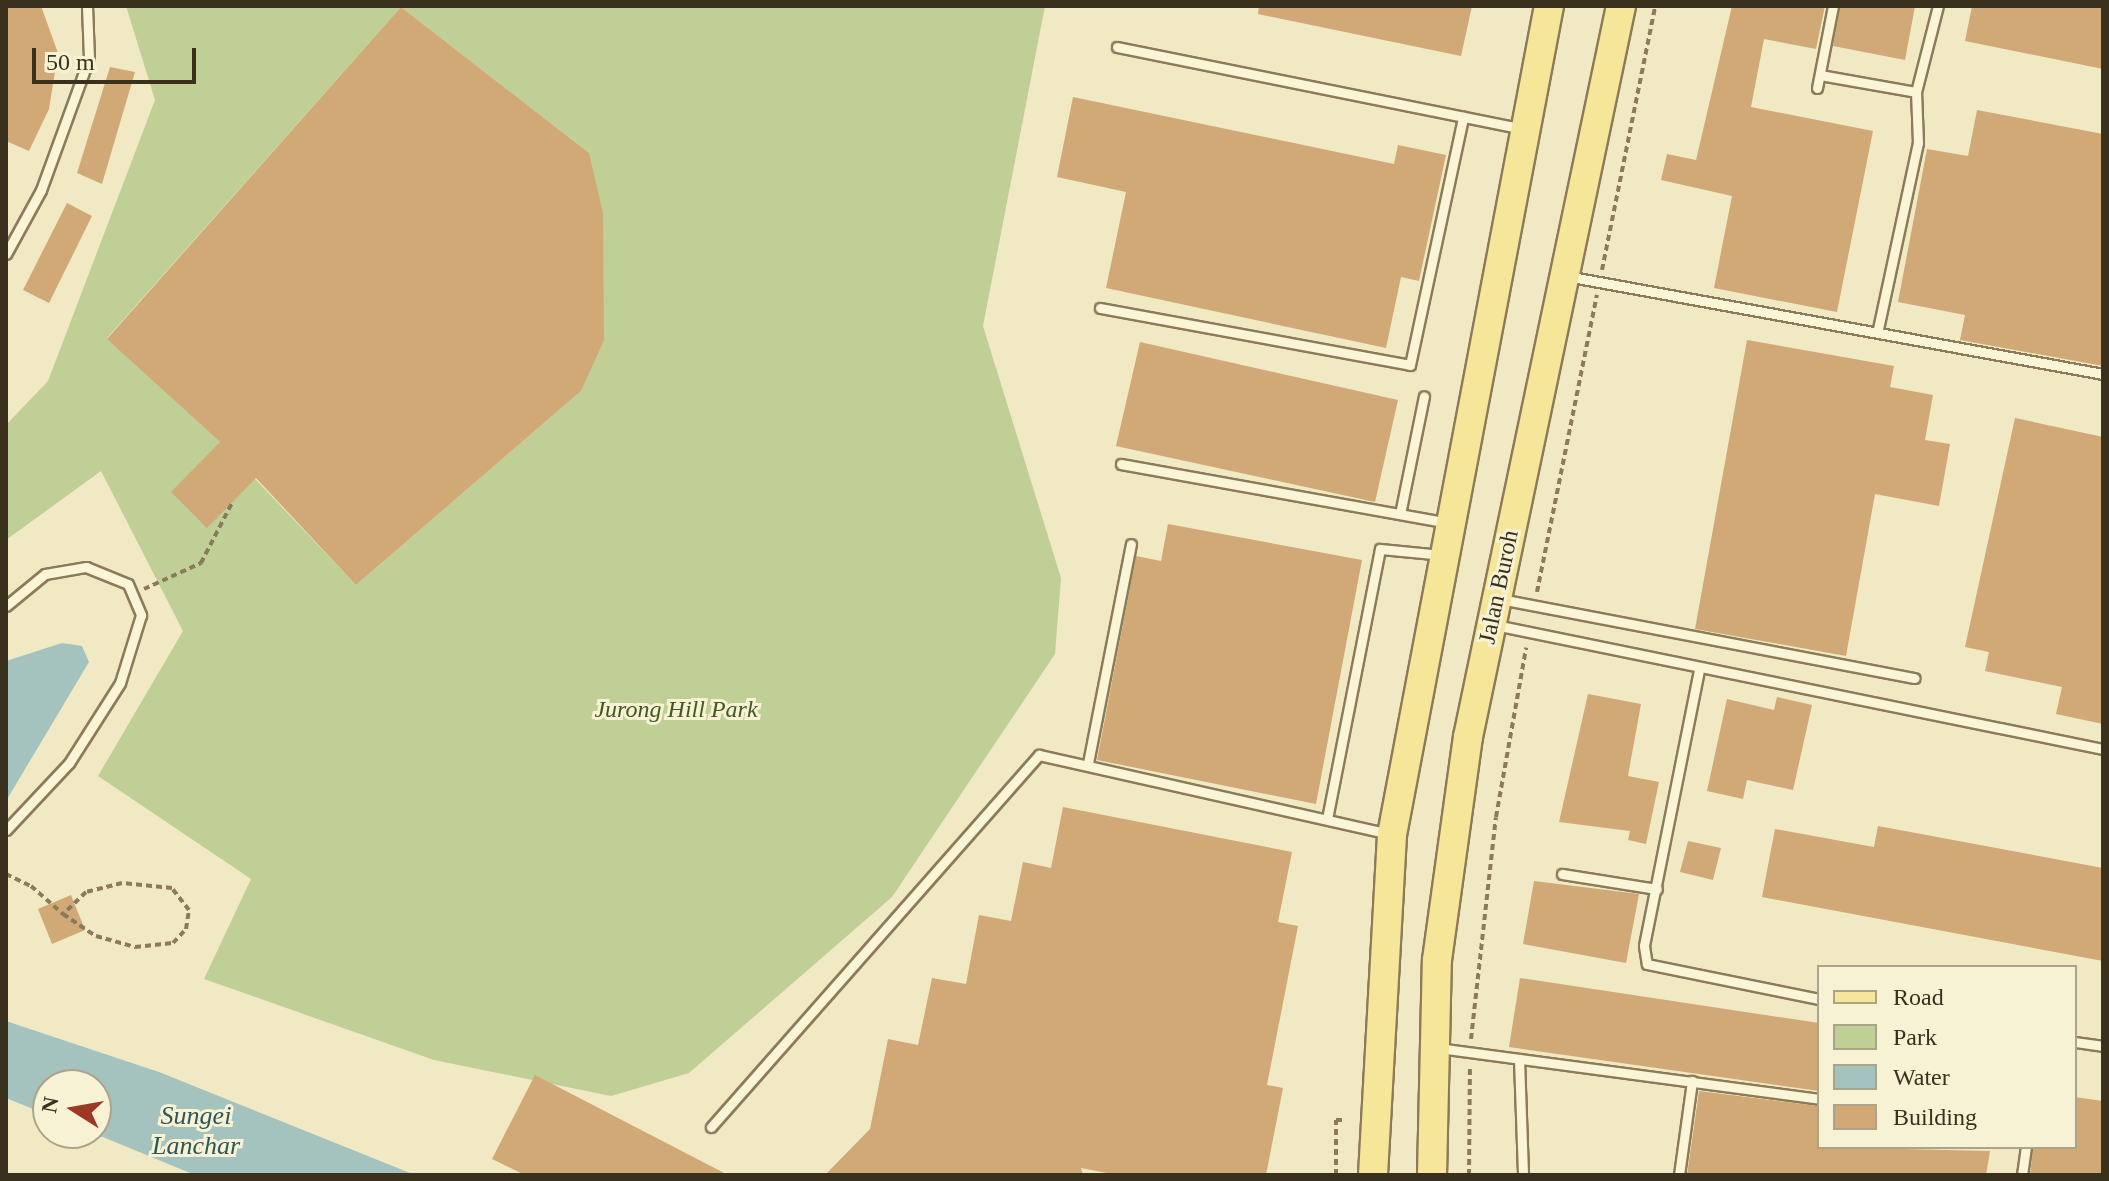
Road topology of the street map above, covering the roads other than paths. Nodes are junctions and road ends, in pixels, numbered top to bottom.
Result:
1 (87, 6) edge
2 (1549, 6) edge
3 (1621, 6) edge
4 (1833, 6) edge
5 (1938, 6) edge
6 (1117, 47) dead end
7 (1820, 75) junction
8 (1817, 88) dead end
9 (1916, 92) junction
10 (1463, 117) junction
11 (1525, 130) junction
12 (6, 254) edge
13 (1563, 275) junction
14 (1100, 308) dead end
15 (1878, 329) junction
16 (2103, 374) edge
17 (1424, 396) dead end
18 (1121, 464) dead end
19 (1400, 514) junction
20 (1449, 523) junction
21 (1131, 544) dead end
22 (1442, 555) junction
23 (6, 606) edge
24 (1494, 611) junction
25 (1699, 670) junction
26 (1915, 678) dead end
27 (2103, 749) edge
28 (1088, 763) junction
29 (1327, 819) junction
30 (6, 830) edge
31 (1392, 835) junction
32 (1562, 874) dead end
33 (1657, 889) junction
34 (1817, 999) edge
35 (2077, 1042) edge
36 (2103, 1046) edge
37 (1434, 1048) junction
38 (1519, 1059) junction
39 (1692, 1081) junction
40 (1817, 1099) edge
41 (711, 1127) dead end
42 (2026, 1149) edge
43 (1373, 1175) edge
44 (1432, 1175) edge
45 (1523, 1175) edge
46 (1679, 1175) edge
47 (2022, 1175) edge

1 - 12 lane
2 - 11 main road
3 - 13 main road, Jalan Buroh
4 - 7 lane
5 - 9 lane
6 - 10 lane
7 - 8 lane
7 - 9 lane
9 - 15 lane
10 - 11 lane
10 - 14 lane
11 - 20 main road
13 - 15 lane
13 - 24 main road, Jalan Buroh
15 - 16 lane
17 - 19 lane
18 - 19 lane
19 - 20 lane
20 - 22 main road
21 - 28 lane
22 - 29 lane
22 - 31 main road
23 - 30 lane
24 - 25 lane
24 - 26 lane
24 - 37 main road, Jalan Buroh
25 - 27 lane
25 - 33 lane
28 - 29 lane
28 - 41 lane
29 - 31 lane
31 - 43 main road
32 - 33 lane
33 - 34 lane
35 - 36 lane
37 - 38 lane
37 - 44 main road, Jalan Buroh
38 - 39 lane
38 - 45 lane
39 - 40 lane
39 - 46 lane
42 - 47 lane

